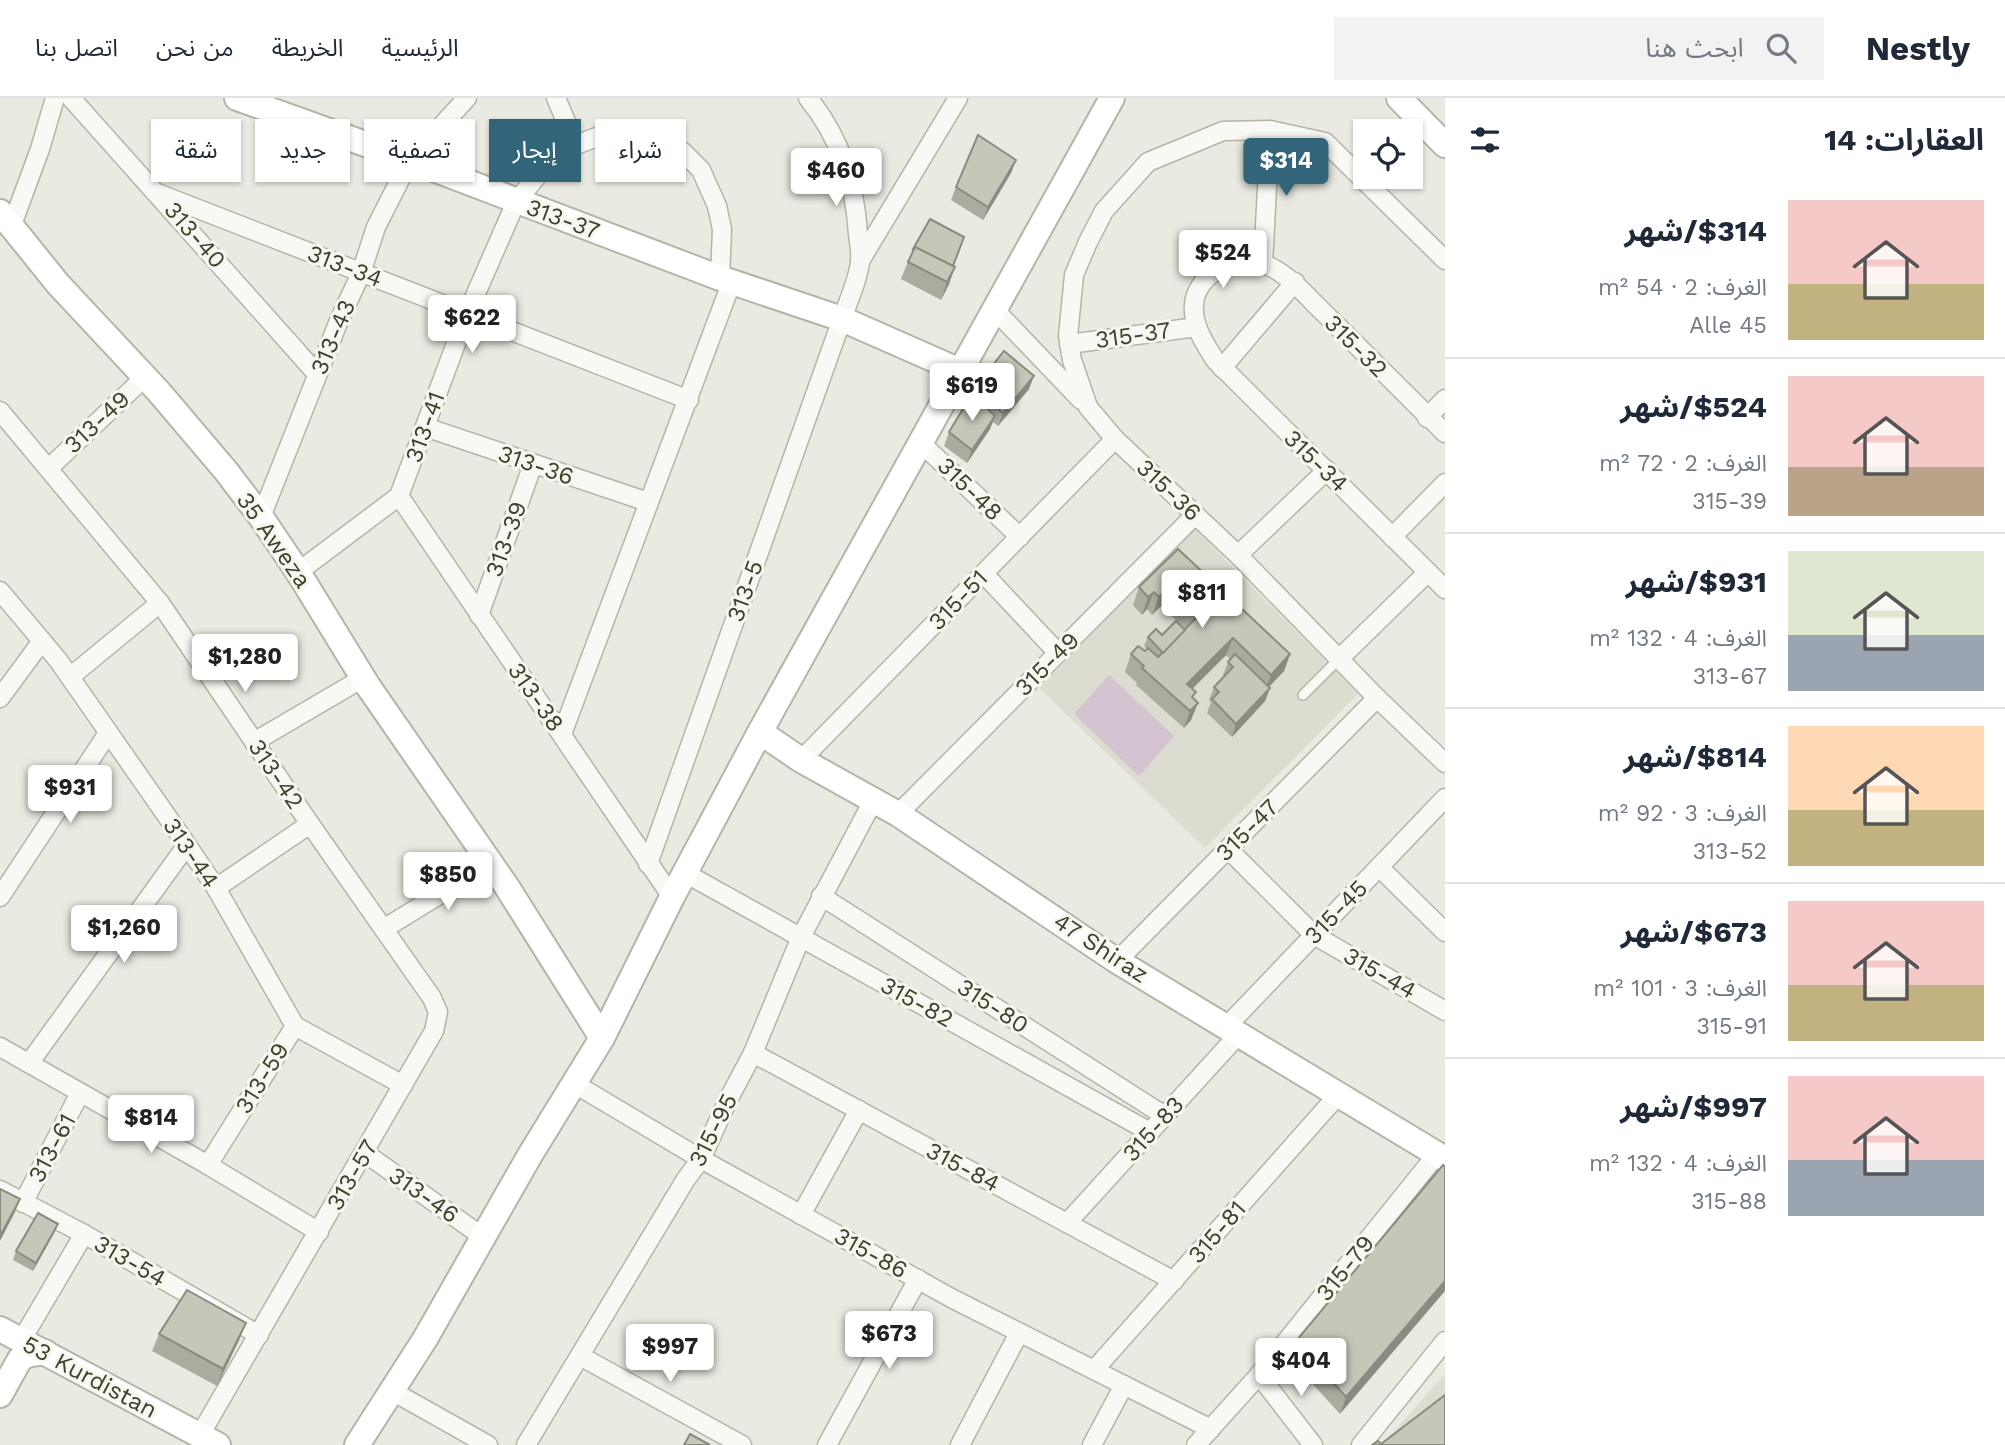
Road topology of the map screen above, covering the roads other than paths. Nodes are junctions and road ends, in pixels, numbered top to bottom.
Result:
1 (55, 98) edge
2 (71, 98) edge
3 (237, 98) edge
4 (467, 98) edge
5 (556, 98) edge
6 (808, 98) edge
7 (958, 98) edge
8 (1112, 98) edge
9 (1399, 98) edge
10 (448, 119) edge
11 (565, 119) edge
12 (1270, 130) junction
13 (581, 143) edge
14 (364, 144) edge
15 (1445, 145) edge
16 (399, 182) edge
17 (466, 182) edge
18 (532, 182) edge
19 (157, 193) junction
20 (516, 202) junction
21 (3, 216) edge
22 (1445, 260) edge
23 (860, 261) junction
24 (1263, 264) junction
25 (361, 273) junction
26 (726, 280) junction
27 (1295, 282) junction
28 (994, 309) junction
29 (467, 314) junction
30 (842, 319) junction
31 (1197, 327) junction
32 (1069, 344) junction
33 (1222, 368) junction
34 (961, 371) junction
35 (317, 374) junction
36 (145, 377) junction
37 (1445, 399) edge
38 (689, 400) junction
39 (1088, 407) junction
40 (0, 411) edge
41 (1427, 418) junction
42 (425, 427) junction
43 (1445, 433) edge
44 (1115, 439) junction
45 (920, 442) junction
46 (533, 464) junction
47 (49, 468) junction
48 (1327, 470) junction
49 (1445, 483) edge
50 (399, 496) junction
51 (648, 502) junction
52 (1195, 515) junction
53 (261, 517) junction
54 (1020, 537) junction
55 (1392, 537) junction
56 (1238, 555) junction
57 (298, 572) junction
58 (1428, 572) junction
59 (984, 574) junction
60 (1445, 589) edge
61 (0, 591) edge
62 (160, 603) junction
63 (479, 615) junction
64 (42, 641) junction
65 (1058, 653) junction
66 (1340, 659) junction
67 (70, 677) junction
68 (363, 678) junction
69 (1303, 695) dead end
70 (0, 698) edge
71 (1377, 698) junction
72 (760, 732) junction
73 (108, 733) junction
74 (562, 734) junction
75 (254, 742) junction
76 (802, 760) junction
77 (1445, 763) edge
78 (1445, 798) edge
79 (873, 801) junction
80 (898, 814) junction
81 (310, 824) junction
82 (187, 845) junction
83 (1228, 849) junction
84 (491, 863) junction
85 (648, 864) junction
86 (1379, 867) junction
87 (685, 873) junction
88 (215, 888) junction
89 (821, 896) junction
90 (0, 897) edge
91 (672, 897) junction
92 (385, 928) junction
93 (1445, 932) edge
94 (1314, 935) junction
95 (801, 937) junction
96 (1117, 961) junction
97 (1445, 1010) edge
98 (438, 1012) joint
99 (295, 1026) junction
100 (1233, 1030) junction
101 (602, 1038) junction
102 (0, 1047) edge
103 (753, 1053) junction
104 (30, 1062) junction
105 (575, 1084) junction
106 (402, 1085) junction
107 (80, 1093) junction
108 (1339, 1094) junction
109 (859, 1111) junction
110 (1165, 1116) junction
111 (1150, 1132) junction
112 (365, 1153) junction
113 (1441, 1156) edge
114 (701, 1159) junction
115 (208, 1165) junction
116 (0, 1190) edge
117 (23, 1203) junction
118 (801, 1215) junction
119 (1067, 1223) junction
120 (319, 1232) junction
121 (84, 1234) junction
122 (483, 1237) junction
123 (918, 1279) junction
124 (1174, 1281) junction
125 (1019, 1333) junction
126 (11, 1335) edge
127 (259, 1335) junction
128 (1445, 1341) edge
129 (45, 1352) junction
130 (580, 1356) junction
131 (1094, 1370) junction
132 (1259, 1375) junction
133 (0, 1376) edge
134 (1124, 1385) junction
135 (392, 1391) junction
136 (0, 1395) edge
137 (1211, 1429) junction
138 (209, 1440) edge
139 (357, 1445) edge
140 (488, 1445) edge
141 (526, 1445) edge
142 (743, 1445) edge
143 (827, 1445) edge
144 (960, 1445) edge
145 (1092, 1445) edge
146 (1196, 1445) edge
147 (1313, 1445) edge
148 (1361, 1445) edge

1 - 21 street
2 - 19 street, 313-40
3 - 14 street, 313-37
4 - 10 street, 313-43
5 - 11 street
6 - 23 street
7 - 23 street
8 - 28 street
9 - 15 street
12 - 22 street
12 - 24 street
12 - 32 street, 315-36
13 - 26 street, 313-41
16 - 25 street, 313-43
17 - 20 street, 313-37
18 - 20 street, 313-41
19 - 25 street, 313-34
19 - 35 street, 313-40
20 - 26 street, 313-37
20 - 29 street, 313-41
21 - 36 street, 35 Aweza
23 - 30 street, 313-5
24 - 27 street, 315-32
24 - 31 street
25 - 29 street, 313-34
25 - 35 street, 313-43
26 - 30 street, 313-37
26 - 38 street
27 - 33 street
27 - 41 street, 315-32
28 - 34 street
28 - 39 street
29 - 38 street, 313-34
29 - 42 street, 313-41
30 - 34 street, 313-37
30 - 85 street, 313-5
31 - 32 street, 315-37
31 - 33 street, 315-34
32 - 39 street, 315-36
33 - 48 street, 315-34
34 - 45 street
35 - 53 street, 313-43
36 - 47 street, 313-49
36 - 53 street, 35 Aweza
37 - 41 street
38 - 51 street
39 - 44 street, 315-36
40 - 47 street, 313-42
41 - 43 street, 315-32
42 - 46 street, 313-36
42 - 50 street, 313-41
44 - 52 street, 315-36
44 - 54 street, 315-51
45 - 54 street, 315-48
45 - 72 street
46 - 51 street, 313-36
46 - 63 street, 313-39
47 - 62 street, 313-42
48 - 55 street, 315-34
48 - 56 street
49 - 55 street
50 - 57 street
50 - 63 street, 313-38
51 - 74 street
52 - 56 street, 315-36
52 - 65 street, 315-49
53 - 57 street, 35 Aweza
54 - 59 street, 315-51
55 - 58 street, 315-34
56 - 66 street, 315-36
57 - 68 street, 35 Aweza
58 - 60 street, 315-34
58 - 66 street
59 - 65 street
59 - 76 street, 315-51
61 - 64 street, 313-44
62 - 67 street
62 - 75 street, 313-42
63 - 74 street, 313-38
64 - 67 street, 313-44
64 - 70 street
65 - 80 street, 315-49
66 - 69 lane
66 - 71 street, 315-36
67 - 73 street, 313-44
68 - 75 street
68 - 84 street, 35 Aweza
71 - 77 street, 315-36
71 - 83 street, 315-47
72 - 76 street, 47 Shiraz
72 - 87 street
73 - 82 street, 313-44
73 - 90 street
74 - 85 street, 313-38
75 - 81 street, 313-42
76 - 79 street, 47 Shiraz
78 - 86 street, 315-45
79 - 80 street, 47 Shiraz
79 - 89 street, 315-95
80 - 96 street, 47 Shiraz
81 - 88 street
81 - 92 street, 313-42
82 - 88 street, 313-44
82 - 104 street
83 - 94 street, 315-44
83 - 96 street, 315-47
84 - 92 street
84 - 101 street, 35 Aweza
85 - 91 street, 313-38
86 - 93 street
86 - 94 street, 315-45
87 - 91 street
87 - 95 street, 315-82
88 - 99 street, 313-44
89 - 95 street, 315-95
89 - 110 street, 315-80
91 - 101 street
92 - 98 street, 313-42
94 - 97 street, 315-44
94 - 100 street, 315-45
95 - 103 street, 315-95
95 - 111 street, 315-82
96 - 100 street, 47 Shiraz
98 - 106 street, 313-57
99 - 106 street
99 - 115 street, 313-59
100 - 108 street, 47 Shiraz
100 - 110 street, 315-83
101 - 105 street
102 - 104 street
103 - 109 street, 315-84
103 - 114 street, 315-95
104 - 107 street
105 - 114 street, 315-86
105 - 122 street
106 - 112 street, 313-57
107 - 115 street
107 - 117 street, 313-61
108 - 113 street, 47 Shiraz
108 - 124 street, 315-81
109 - 118 street
109 - 119 street, 315-84
110 - 111 street, 315-83
111 - 119 street, 315-83
112 - 120 street, 313-57
112 - 122 street, 313-46
113 - 132 street, 315-79
114 - 118 street, 315-86
114 - 130 street, 315-95
115 - 120 street
116 - 117 street, 313-54
117 - 121 street, 313-54
118 - 123 street, 315-86
119 - 124 street, 315-84
120 - 127 street, 313-57
121 - 126 street
121 - 127 street, 313-54
122 - 135 street
123 - 125 street, 315-86
123 - 143 street
124 - 131 street, 315-81
125 - 131 street, 315-86
125 - 144 street
126 - 129 street, 53 Kurdistan
126 - 133 street
127 - 138 street, 313-57
128 - 148 street
129 - 136 street
129 - 138 street, 53 Kurdistan
130 - 141 street, 315-95
130 - 142 street
131 - 134 street, 315-86
132 - 137 street, 315-79
132 - 147 street
134 - 137 street, 315-86
134 - 145 street
135 - 139 street
135 - 140 street
137 - 146 street, 315-79

